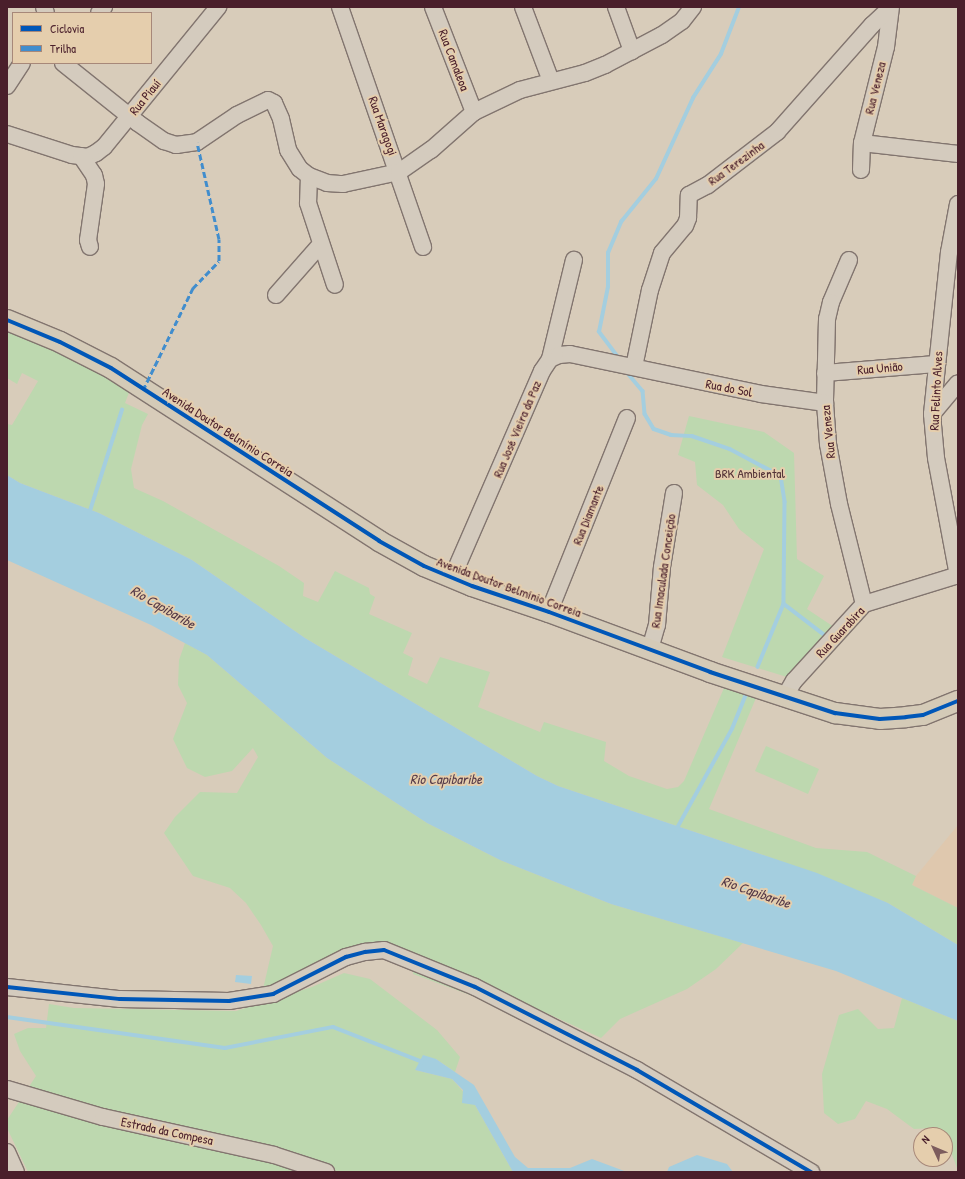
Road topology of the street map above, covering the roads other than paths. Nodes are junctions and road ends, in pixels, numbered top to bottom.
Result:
1 (218, 7) edge
2 (340, 7) edge
3 (433, 7) edge
4 (523, 7) edge
5 (616, 7) edge
6 (693, 7) edge
7 (890, 8) edge
8 (632, 51) junction
9 (21, 64) edge
10 (64, 64) edge
11 (551, 81) junction
12 (7, 86) edge
13 (474, 112) junction
14 (129, 116) junction
15 (7, 134) edge
16 (862, 143) junction
17 (958, 154) edge
18 (81, 156) junction
19 (861, 170) dead end
20 (399, 172) junction
21 (309, 176) junction
22 (958, 204) edge
23 (321, 244) junction
24 (423, 247) dead end
25 (90, 248) dead end
26 (574, 260) dead end
27 (849, 260) dead end
28 (335, 285) dead end
29 (276, 295) dead end
30 (7, 320) edge
31 (550, 359) junction
32 (936, 364) junction
33 (634, 367) junction
34 (825, 373) junction
35 (958, 383) edge
36 (825, 402) junction
37 (932, 414) junction
38 (627, 418) dead end
39 (674, 493) dead end
40 (955, 537) edge
41 (958, 575) edge
42 (452, 578) junction
43 (864, 604) junction
44 (549, 612) junction
45 (650, 648) junction
46 (784, 698) junction
47 (958, 701) edge
48 (7, 987) edge
49 (7, 1089) edge
50 (7, 1152) edge
51 (16, 1172) edge
52 (326, 1172) edge
53 (811, 1172) edge

1 - 14 street, Rua Piauí
2 - 20 street, Rua Maragogi
3 - 13 street, Rua Camaleoa
4 - 11 street
5 - 8 street
6 - 8 street
7 - 16 street, Rua Veneza
7 - 33 street, Rua Terezinha
8 - 11 street
9 - 12 street
10 - 14 street
11 - 13 street
13 - 20 street
14 - 18 street, Rua Piauí
14 - 21 street
15 - 18 street
16 - 17 street
16 - 19 street, Rua Veneza
18 - 25 street
20 - 21 street
20 - 24 street, Rua Maragogi
21 - 23 street
22 - 32 street, Rua Felinto Alves
23 - 28 street
23 - 29 street
26 - 31 street, Rua José Vieira da Paz
27 - 34 street, Rua Veneza
30 - 42 main road, Avenida Doutor Belmínio Correia
31 - 33 street
31 - 42 street, Rua José Vieira da Paz
32 - 34 street, Rua União
32 - 37 street, Rua Felinto Alves
33 - 36 street, Rua do Sol
34 - 36 street, Rua Veneza
35 - 37 street
36 - 43 street, Rua Veneza
37 - 40 street, Rua Felinto Alves
38 - 44 street, Rua Diamante
39 - 45 street, Rua Imaculada Conceição
40 - 41 street, Rua Felinto Alves
41 - 43 street, Rua Guarabira
42 - 44 main road, Avenida Doutor Belmínio Correia
43 - 46 street, Rua Guarabira
44 - 45 main road, Avenida Doutor Belmínio Correia
45 - 46 main road, Avenida Doutor Belmínio Correia
46 - 47 main road, Avenida Doutor Belmínio Correia
48 - 53 street
49 - 52 street, Estrada da Compesa
50 - 51 street

